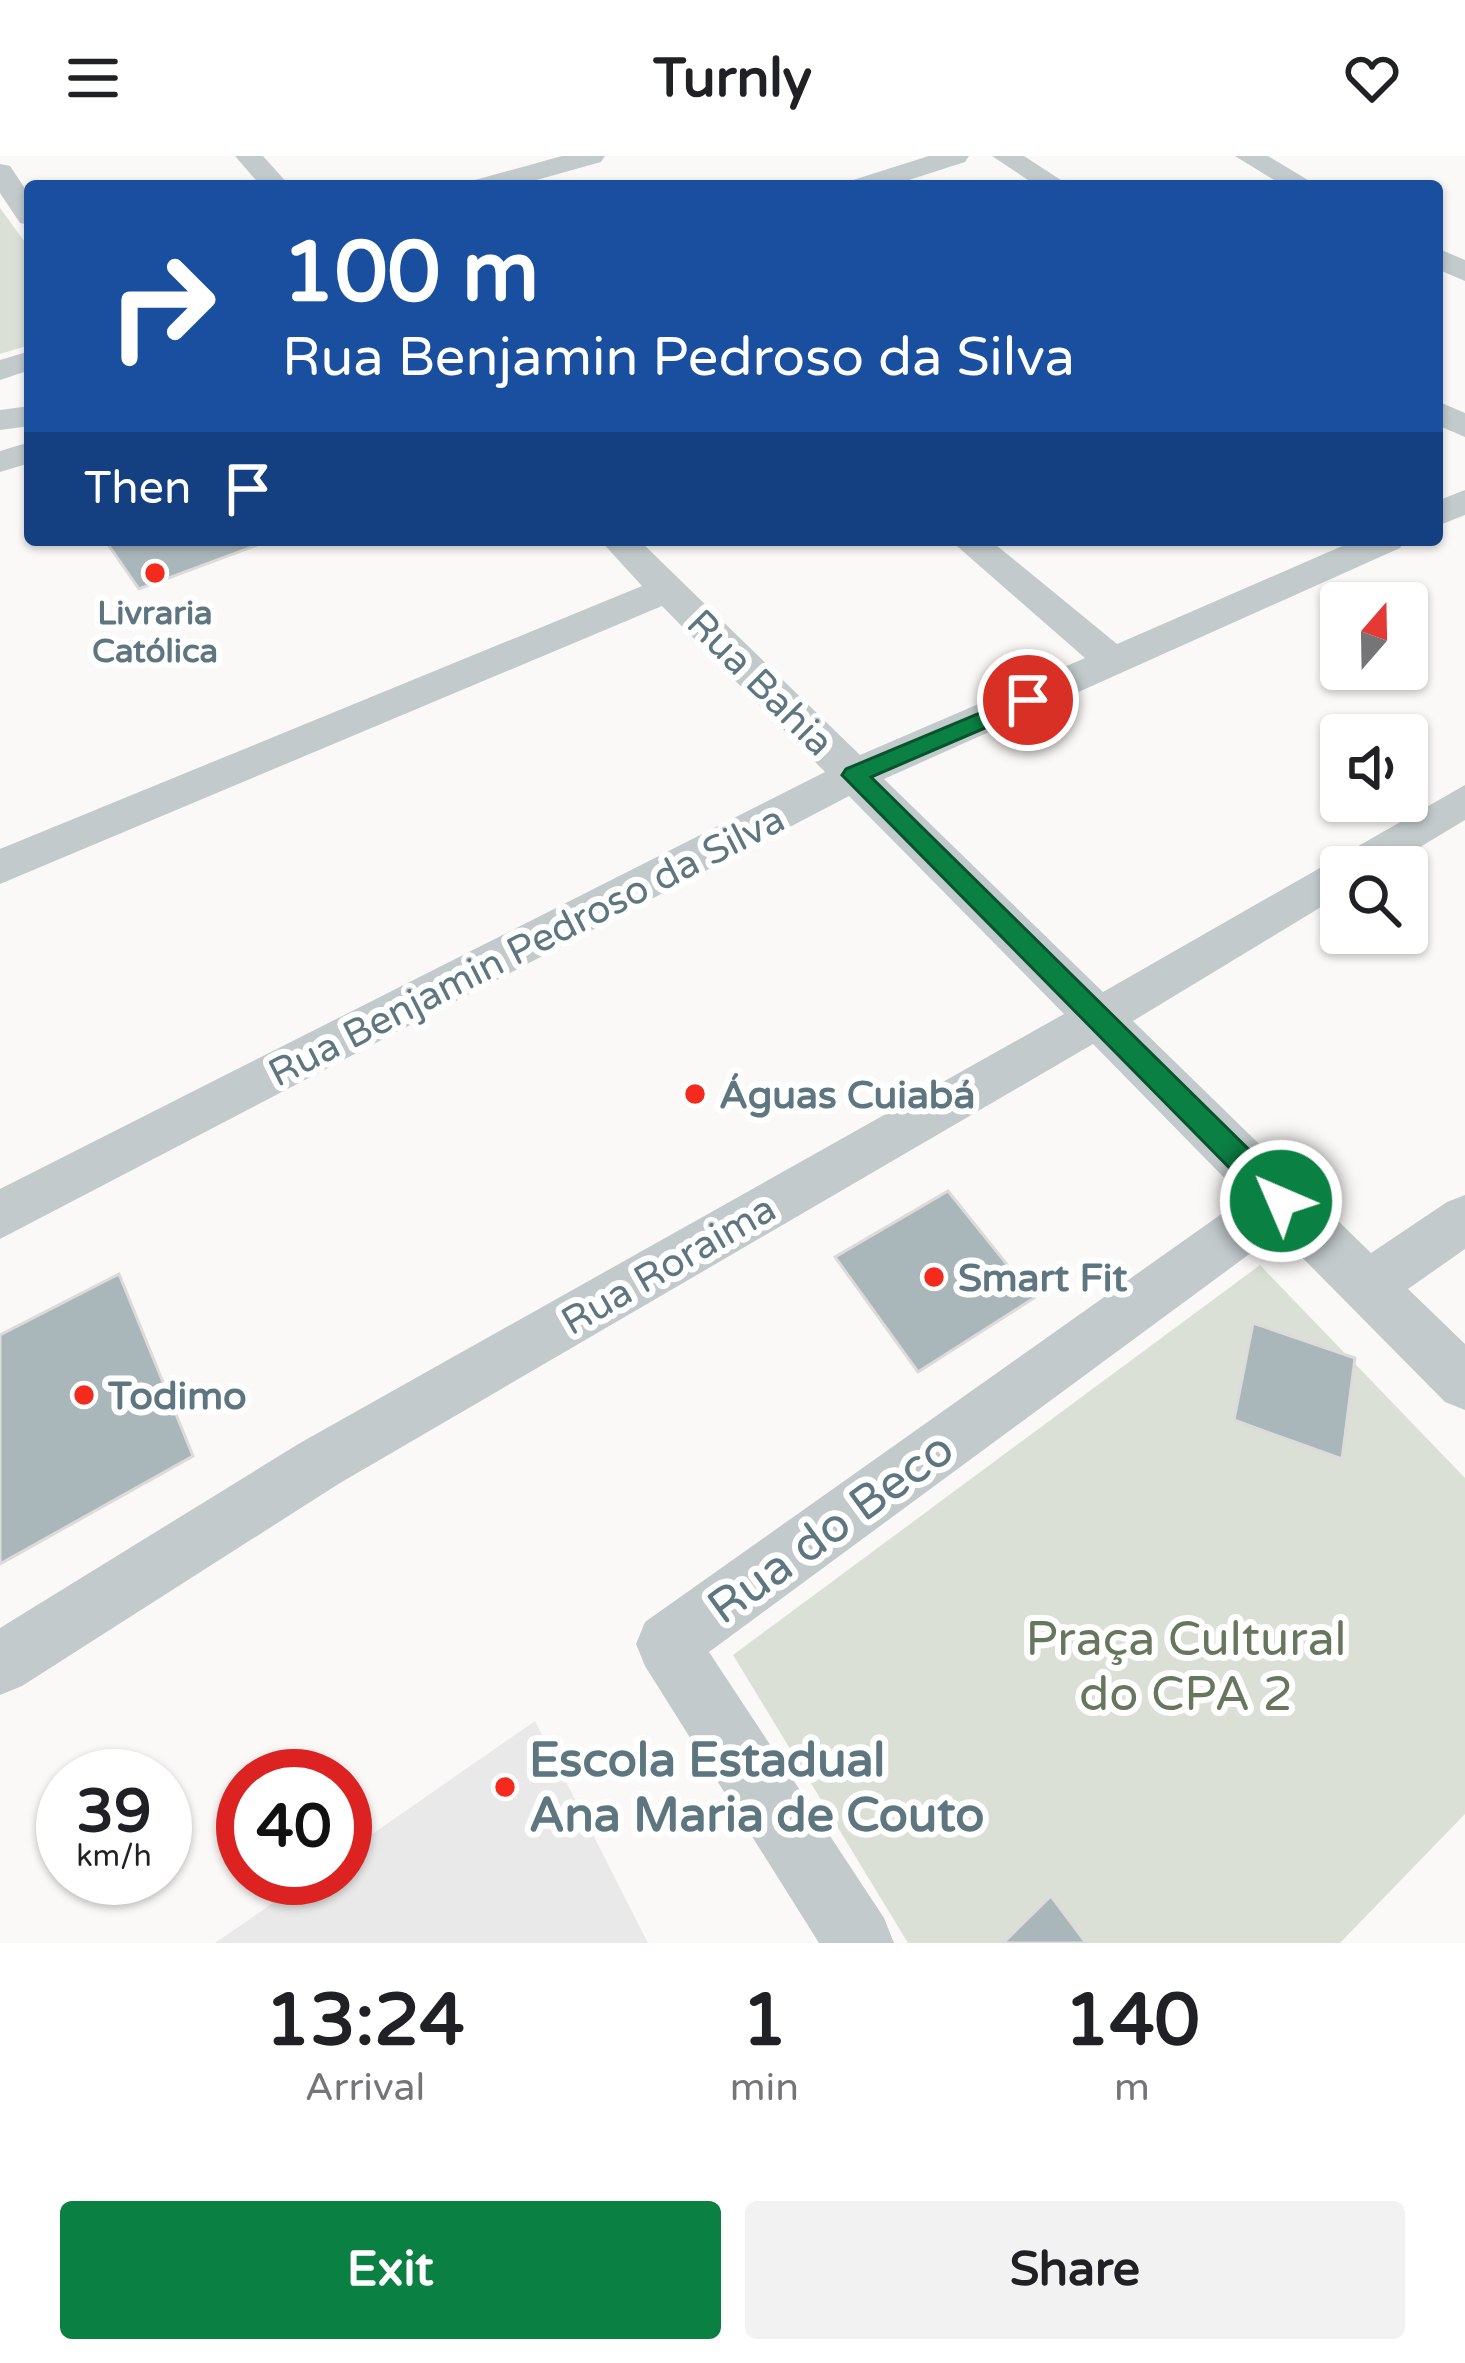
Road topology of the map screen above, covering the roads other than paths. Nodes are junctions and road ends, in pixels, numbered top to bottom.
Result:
1 (248, 156) edge
2 (592, 156) edge
3 (956, 156) edge
4 (1005, 156) edge
5 (1248, 156) edge
6 (0, 172) edge
7 (271, 180) edge
8 (506, 180) edge
9 (882, 180) edge
10 (1046, 180) edge
11 (1293, 180) edge
12 (24, 208) edge
13 (0, 398) edge
14 (0, 418) edge
15 (624, 546) edge
16 (975, 546) edge
17 (1356, 546) edge
18 (1320, 553) edge
19 (668, 589) junction
20 (1116, 663) junction
21 (854, 775) junction
22 (1465, 800) edge
23 (1387, 846) edge
24 (0, 867) edge
25 (1320, 886) edge
26 (1098, 1018) junction
27 (1281, 1201) junction
28 (0, 1215) edge
29 (1465, 1219) edge
30 (1367, 1286) junction
31 (1465, 1383) edge
32 (0, 1664) edge
33 (859, 1943) edge

1 - 7 street
2 - 8 street
3 - 9 street
4 - 10 street
5 - 11 street
6 - 12 street
13 - 14 street
15 - 19 street, Rua Bahia
16 - 20 street
17 - 18 street, Rua Benjamin Pedroso da Silva
18 - 20 street, Rua Benjamin Pedroso da Silva
19 - 21 street, Rua Bahia
19 - 24 street
20 - 21 street, Rua Benjamin Pedroso da Silva
21 - 26 street, Rua Bahia
21 - 28 street, Rua Benjamin Pedroso da Silva
22 - 23 street
25 - 26 street, Rua Roraima
26 - 27 street, Rua Bahia
26 - 32 street, Rua Roraima
27 - 30 street, Rua Bahia
27 - 33 street, Rua do Beco
29 - 30 street
30 - 31 street, Rua Bahia

